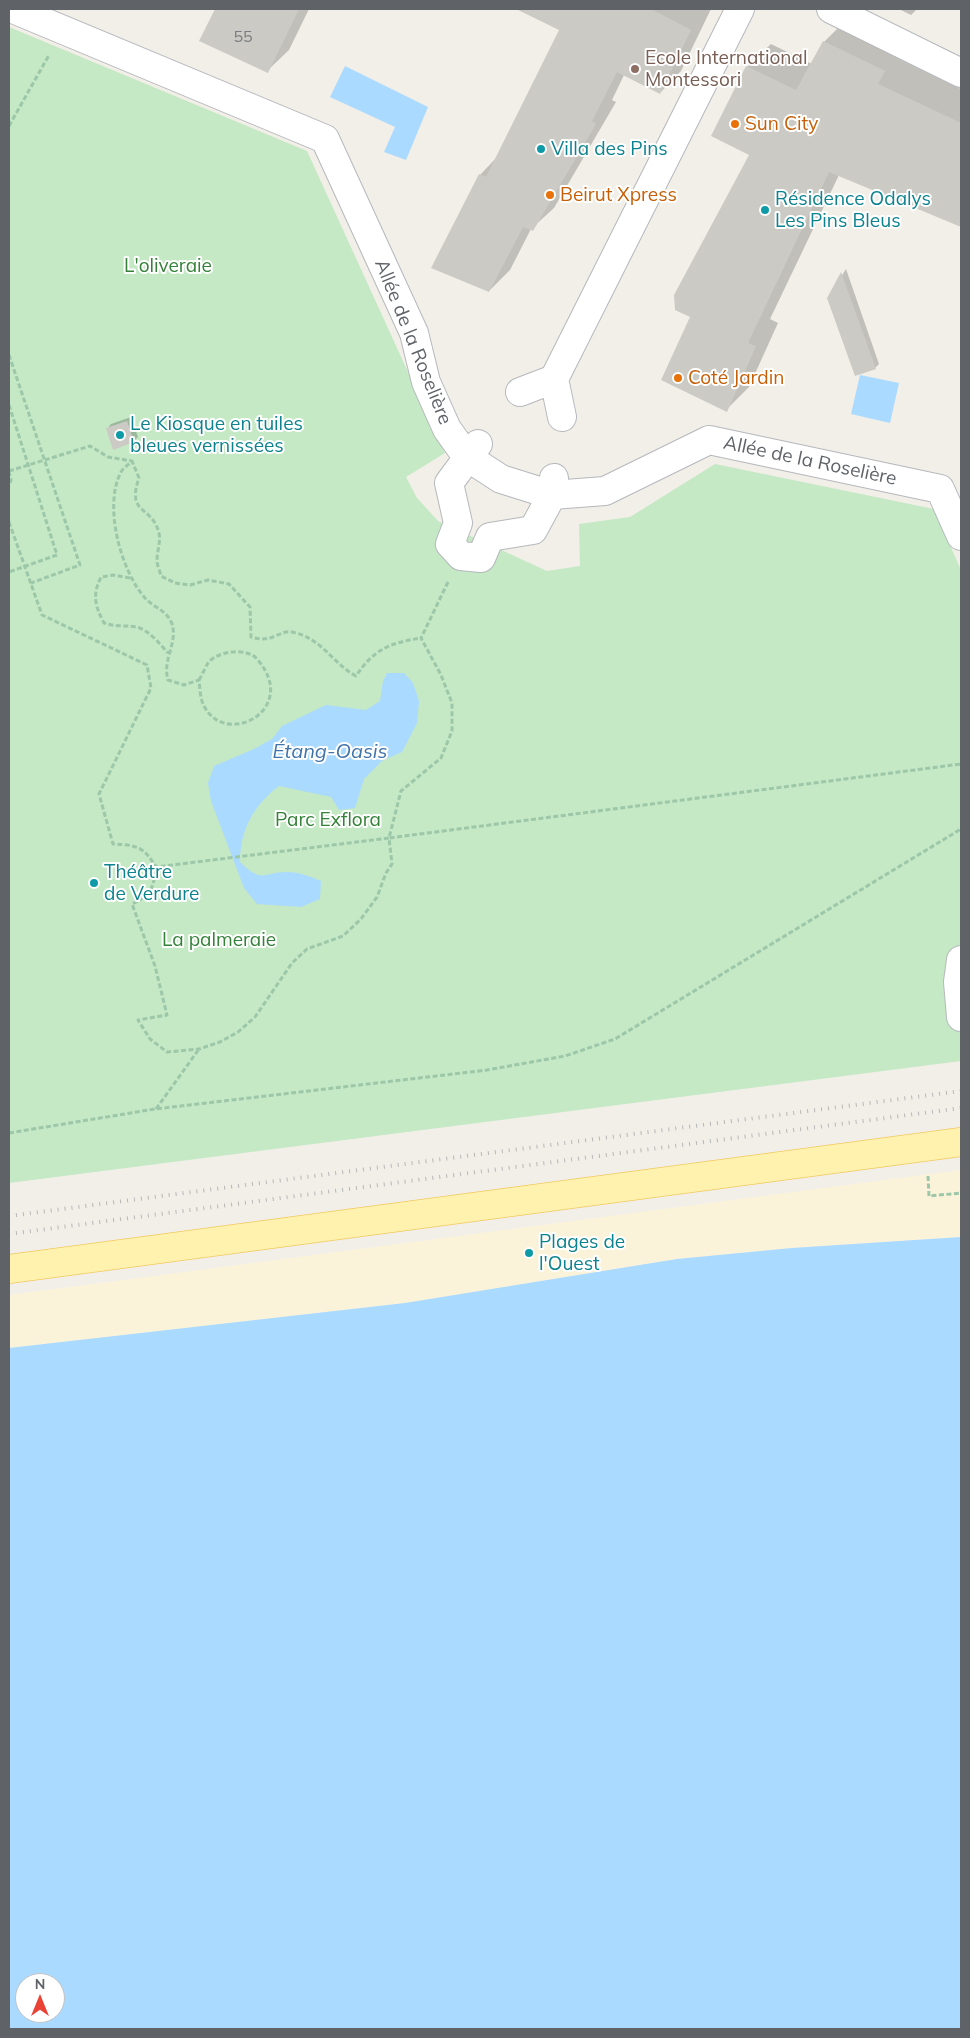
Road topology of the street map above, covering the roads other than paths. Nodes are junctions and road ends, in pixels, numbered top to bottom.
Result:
1 (13, 9) edge
2 (740, 9) edge
3 (831, 9) edge
4 (961, 73) edge
5 (554, 379) junction
6 (520, 392) dead end
7 (562, 417) dead end
8 (472, 451) junction
9 (553, 487) junction
10 (961, 536) edge
11 (961, 960) edge
12 (961, 1017) edge
13 (961, 1142) edge
14 (9, 1269) edge

1 - 8 street, Allée de la Roselière
2 - 5 street
3 - 4 street
5 - 6 street
5 - 7 street
8 - 9 street, Allée de la Roselière
8 - 9 street
9 - 10 street, Allée de la Roselière
11 - 12 street
13 - 14 main road

